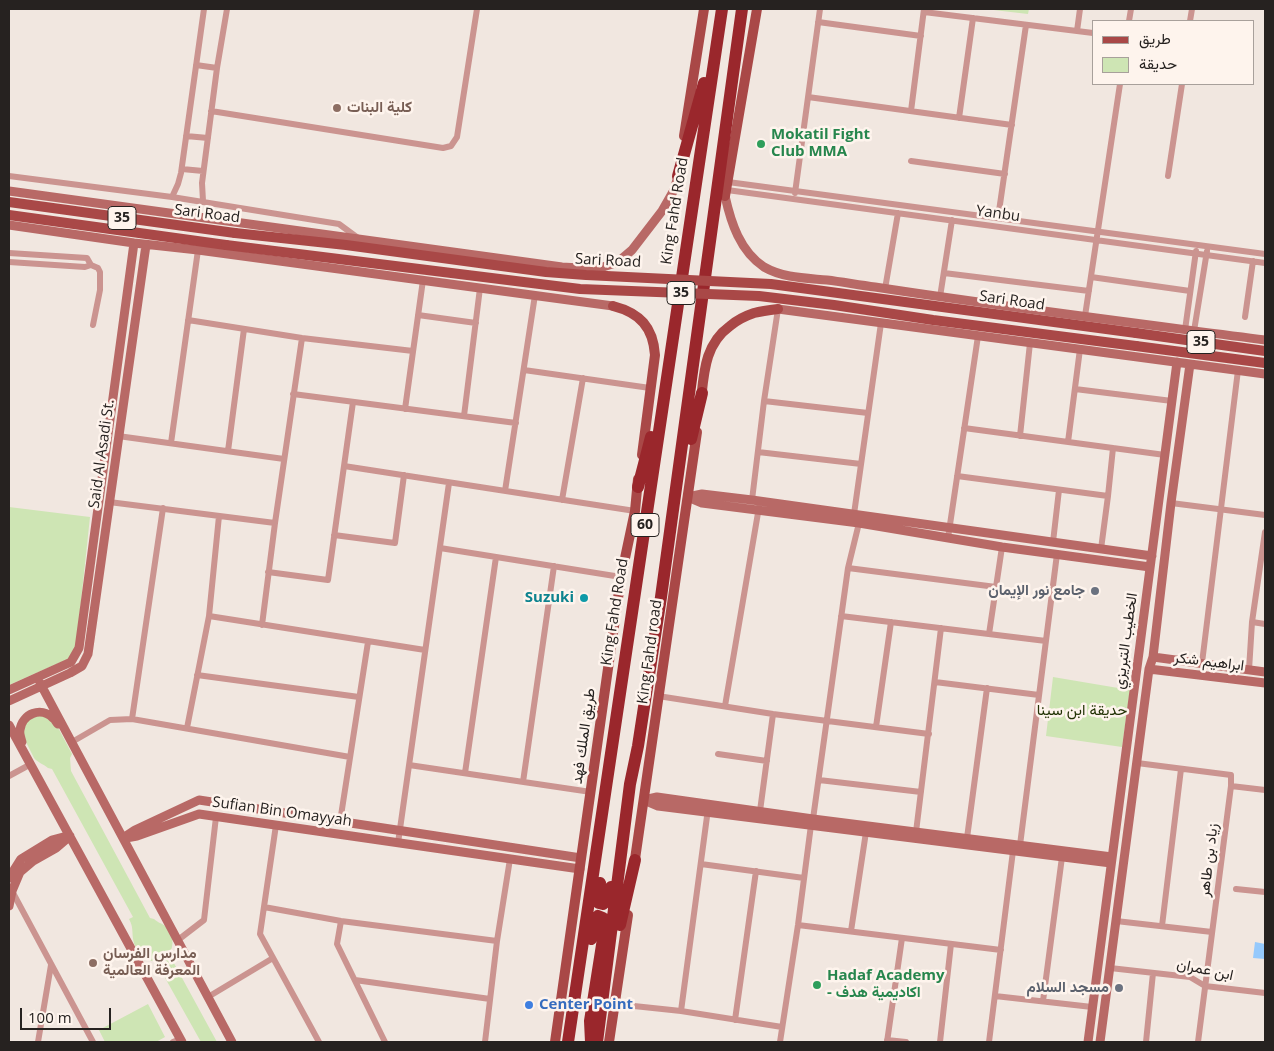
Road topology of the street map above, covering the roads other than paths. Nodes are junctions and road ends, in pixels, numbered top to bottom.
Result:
1 (204, 9) edge
2 (227, 9) edge
3 (477, 9) edge
4 (704, 9) edge
5 (722, 9) edge
6 (742, 9) edge
7 (757, 9) edge
8 (820, 9) edge
9 (1080, 9) edge
10 (924, 10) edge
11 (974, 18) junction
12 (818, 22) junction
13 (1026, 25) junction
14 (1077, 31) junction
15 (719, 33) junction
16 (1092, 33) edge
17 (921, 36) junction
18 (196, 65) junction
19 (217, 68) junction
20 (1120, 85) edge
21 (1182, 85) edge
22 (808, 97) junction
23 (211, 111) junction
24 (911, 111) junction
25 (959, 118) junction
26 (1012, 125) junction
27 (186, 136) junction
28 (208, 138) junction
29 (911, 160) dead end
30 (182, 169) junction
31 (203, 171) junction
32 (1005, 174) junction
33 (9, 176) edge
34 (678, 176) junction
35 (1168, 176) dead end
36 (727, 189) junction
37 (9, 191) edge
38 (796, 191) junction
39 (172, 197) junction
40 (794, 199) junction
41 (203, 201) junction
42 (9, 202) edge
43 (898, 213) junction
44 (9, 215) edge
45 (998, 218) junction
46 (952, 220) junction
47 (9, 225) edge
48 (56, 231) junction
49 (1098, 232) junction
50 (359, 239) junction
51 (1096, 240) junction
52 (134, 243) junction
53 (146, 245) junction
54 (226, 245) junction
55 (1197, 245) junction
56 (1207, 246) junction
57 (198, 250) junction
58 (9, 253) edge
59 (1196, 253) junction
60 (1265, 254) edge
61 (1206, 255) junction
62 (132, 257) junction
63 (144, 258) junction
64 (1253, 261) junction
65 (9, 262) edge
66 (1265, 263) edge
67 (91, 265) junction
68 (944, 273) junction
69 (1091, 277) junction
70 (423, 280) junction
71 (480, 288) junction
72 (885, 289) junction
73 (1089, 291) junction
74 (1190, 291) junction
75 (535, 295) junction
76 (940, 297) junction
77 (613, 306) joint
78 (778, 309) junction
79 (418, 315) junction
80 (1085, 316) junction
81 (1245, 317) dead end
82 (188, 320) junction
83 (476, 323) junction
84 (881, 323) junction
85 (93, 325) dead end
86 (244, 329) junction
87 (1190, 330) junction
88 (978, 336) junction
89 (302, 338) junction
90 (1265, 340) edge
91 (1030, 343) junction
92 (1080, 349) junction
93 (413, 351) junction
94 (1265, 351) edge
95 (1177, 362) junction
96 (1265, 363) edge
97 (1190, 364) junction
98 (524, 370) junction
99 (1238, 370) junction
100 (1265, 374) edge
101 (583, 378) junction
102 (667, 379) junction
103 (650, 388) junction
104 (1075, 389) junction
105 (702, 393) junction
106 (293, 394) junction
107 (764, 401) junction
108 (1172, 401) junction
109 (353, 402) junction
110 (405, 409) junction
111 (868, 413) junction
112 (464, 416) junction
113 (516, 423) junction
114 (964, 428) junction
115 (118, 436) junction
116 (1020, 436) junction
117 (1068, 442) junction
118 (171, 443) junction
119 (1113, 448) junction
120 (228, 451) junction
121 (758, 452) junction
122 (1165, 455) junction
123 (284, 459) junction
124 (861, 464) junction
125 (344, 466) junction
126 (404, 475) junction
127 (957, 476) junction
128 (449, 483) junction
129 (638, 487) junction
130 (1059, 490) junction
131 (505, 491) junction
132 (1108, 496) junction
133 (688, 497) junction
134 (562, 500) junction
135 (756, 501) junction
136 (109, 502) junction
137 (1171, 503) junction
138 (674, 507) junction
139 (163, 508) junction
140 (1221, 509) junction
141 (634, 511) junction
142 (758, 511) junction
143 (854, 514) junction
144 (1265, 515) edge
145 (219, 516) junction
146 (275, 523) junction
147 (859, 523) junction
148 (950, 527) junction
149 (1265, 532) edge
150 (334, 535) junction
151 (948, 538) junction
152 (1053, 542) junction
153 (1002, 547) junction
154 (440, 548) junction
155 (1101, 549) junction
156 (1057, 554) junction
157 (1152, 556) junction
158 (496, 557) junction
159 (554, 566) junction
160 (1150, 566) junction
161 (848, 568) junction
162 (268, 572) junction
163 (1262, 572) edge
164 (621, 577) junction
165 (996, 587) junction
166 (661, 597) junction
167 (208, 616) junction
168 (842, 616) junction
169 (891, 622) junction
170 (1252, 622) junction
171 (1265, 624) edge
172 (262, 625) junction
173 (942, 628) junction
174 (990, 634) junction
175 (1046, 641) junction
176 (368, 642) junction
177 (425, 650) junction
178 (1153, 656) junction
179 (1202, 663) junction
180 (1150, 669) junction
181 (1249, 670) junction
182 (1265, 672) edge
183 (197, 675) junction
184 (37, 677) junction
185 (935, 682) junction
186 (1265, 683) edge
187 (42, 687) junction
188 (988, 688) junction
189 (9, 690) edge
190 (1039, 695) junction
191 (658, 696) junction
192 (359, 697) junction
193 (9, 701) edge
194 (725, 706) junction
195 (773, 714) junction
196 (132, 719) junction
197 (827, 721) junction
198 (9, 725) edge
199 (876, 727) junction
200 (187, 728) junction
201 (929, 734) junction
202 (613, 736) junction
203 (72, 742) junction
204 (651, 746) junction
205 (718, 754) dead end
206 (350, 757) junction
207 (767, 761) junction
208 (1137, 763) junction
209 (31, 764) junction
210 (409, 765) junction
211 (1181, 768) junction
212 (465, 774) junction
213 (9, 776) edge
214 (819, 780) junction
215 (523, 782) junction
216 (630, 784) junction
217 (1231, 786) junction
218 (1265, 790) edge
219 (591, 792) junction
220 (921, 792) junction
221 (644, 800) junction
222 (708, 808) junction
223 (760, 811) junction
224 (216, 816) junction
225 (340, 822) junction
226 (812, 822) junction
227 (276, 825) junction
228 (399, 830) junction
229 (866, 832) junction
230 (916, 832) junction
231 (70, 836) junction
232 (124, 838) junction
233 (967, 838) junction
234 (398, 843) junction
235 (1020, 845) junction
236 (1013, 851) junction
237 (1062, 857) junction
238 (581, 858) junction
239 (510, 859) junction
240 (635, 860) junction
241 (1112, 860) junction
242 (700, 864) junction
243 (580, 869) junction
244 (756, 871) junction
245 (9, 878) edge
246 (804, 878) junction
247 (1236, 889) dead end
248 (12, 891) junction
249 (1265, 892) edge
250 (9, 906) edge
251 (264, 908) junction
252 (341, 921) junction
253 (1116, 921) junction
254 (798, 925) junction
255 (1162, 926) junction
256 (850, 932) junction
257 (1212, 932) junction
258 (902, 938) junction
259 (178, 940) junction
260 (497, 941) junction
261 (951, 944) junction
262 (1001, 950) junction
263 (273, 958) junction
264 (50, 964) junction
265 (1110, 968) junction
266 (1153, 973) junction
267 (355, 980) junction
268 (1205, 986) junction
269 (1265, 993) edge
270 (604, 995) junction
271 (995, 996) junction
272 (208, 997) junction
273 (490, 999) junction
274 (1042, 1001) junction
275 (615, 1004) junction
276 (1092, 1007) junction
277 (681, 1011) junction
278 (735, 1020) junction
279 (782, 1028) junction
280 (178, 1041) edge
281 (887, 1041) edge
282 (38, 1042) edge
283 (93, 1042) edge
284 (232, 1042) edge
285 (319, 1042) edge
286 (385, 1042) edge
287 (485, 1042) edge
288 (555, 1042) edge
289 (569, 1042) edge
290 (591, 1042) edge
291 (598, 1042) edge
292 (609, 1042) edge
293 (780, 1042) edge
294 (906, 1042) edge
295 (940, 1042) edge
296 (989, 1042) edge
297 (1088, 1042) edge
298 (1100, 1042) edge
299 (1146, 1042) edge
300 (1198, 1042) edge

1 - 18 street
2 - 19 street
3 - 23 street
4 - 34 main road
5 - 15 highway, King Fahd Road / 60
6 - 138 highway, King Fahd Road / 60
7 - 36 main road
8 - 12 street
9 - 14 street
10 - 11 street
10 - 17 street
11 - 13 street
11 - 25 street
12 - 17 street
12 - 22 street
13 - 14 street
13 - 26 street
14 - 16 street
15 - 34 highway
15 - 102 highway, King Fahd Road / 60
17 - 24 street
18 - 19 street
18 - 27 street
19 - 23 street
20 - 49 street
21 - 35 street
22 - 24 street
22 - 38 street
23 - 28 street
24 - 25 street
25 - 26 street
26 - 32 street
27 - 28 street
27 - 30 street
28 - 31 street
29 - 32 street
30 - 31 street
30 - 39 street
31 - 41 street
32 - 45 street
33 - 39 street
34 - 50 street
36 - 38 street, Yanbu
36 - 40 street, Yanbu
36 - 72 street
37 - 50 street
38 - 40 street
38 - 45 street, Yanbu
39 - 41 street
40 - 43 street, Yanbu
41 - 50 street
42 - 94 main road, Sari Road / 35, bridge
43 - 46 street, Yanbu
43 - 72 street
44 - 54 main road, Sari Road / 35
45 - 49 street, Yanbu
46 - 51 street, Yanbu
46 - 68 street
47 - 48 street
48 - 52 street
48 - 54 street
49 - 51 street
49 - 55 street, Yanbu
51 - 59 street, Yanbu
51 - 69 street
52 - 53 street
52 - 62 street, Said Al Asadi St.
53 - 57 street
53 - 63 street, Said Al Asadi St.
54 - 96 main road, Sari Road / 35, bridge
55 - 56 street, Yanbu
55 - 59 street
56 - 60 street, Yanbu
56 - 61 street
57 - 70 street
57 - 82 street
58 - 67 street
59 - 61 street, Yanbu
59 - 74 street
61 - 64 street, Yanbu
61 - 87 street
62 - 63 street
62 - 184 street, Said Al Asadi St.
63 - 115 street, Said Al Asadi St.
64 - 66 street, Yanbu
64 - 81 street
65 - 67 street
67 - 85 street
68 - 73 street
68 - 76 street
69 - 73 street
69 - 74 street
70 - 71 street
70 - 79 street
71 - 75 street
71 - 83 street
72 - 76 street
73 - 80 street
74 - 87 street
75 - 77 street
75 - 98 street
76 - 80 street
77 - 103 main road, طريق الملك فهد
78 - 84 street
78 - 105 main road, King Fahd road
78 - 107 street
79 - 83 street
79 - 93 street
80 - 87 street
82 - 86 street
82 - 118 street
83 - 112 street
84 - 88 street
84 - 111 street
86 - 89 street
86 - 120 street
87 - 90 street
88 - 91 street
88 - 114 street
89 - 93 street
89 - 106 street
91 - 92 street
91 - 116 street
92 - 95 street
92 - 104 street
93 - 110 street
95 - 97 street
95 - 108 street, الخطيب التبريزي
97 - 99 street
97 - 137 street, الخطيب التبريزي
98 - 101 street
98 - 113 street
99 - 100 street
99 - 140 street
101 - 103 street
101 - 134 street
102 - 129 highway
102 - 202 highway, King Fahd Road / 60
103 - 129 main road, طريق الملك فهد
104 - 108 street
104 - 117 street
105 - 133 main road, King Fahd road
105 - 138 highway
106 - 109 street
106 - 123 street
107 - 111 street
107 - 121 street
108 - 122 street, الخطيب التبريزي
109 - 110 street
109 - 125 street
110 - 112 street
111 - 124 street
112 - 113 street
113 - 131 street
114 - 116 street
114 - 127 street
115 - 118 street
115 - 136 street, Said Al Asadi St.
116 - 117 street
117 - 119 street
118 - 120 street
119 - 122 street
119 - 132 street
120 - 123 street
121 - 124 street
121 - 135 street
122 - 157 street, الخطيب التبريزي
123 - 146 street
124 - 143 street
125 - 126 street
125 - 150 street
126 - 128 street
126 - 150 street
127 - 130 street
127 - 148 street
128 - 131 street
128 - 154 street
129 - 141 main road, طريق الملك فهد
130 - 132 street
130 - 152 street
131 - 134 street
132 - 155 street
133 - 135 street
133 - 142 street
133 - 191 main road, King Fahd road
134 - 141 street
135 - 142 street
135 - 143 street
136 - 139 street
136 - 187 street, Said Al Asadi St.
137 - 140 street
137 - 178 street, الخطيب التبريزي
138 - 166 highway, King Fahd Road / 60
139 - 145 street
139 - 196 street
140 - 144 street
140 - 179 street
141 - 164 main road, طريق الملك فهد
142 - 147 street
142 - 194 street
143 - 148 street
145 - 146 street
145 - 167 street
146 - 162 street
147 - 151 street
147 - 161 street
148 - 151 street
148 - 152 street
149 - 163 street
150 - 162 street
151 - 153 street
152 - 155 street
153 - 156 street
153 - 165 street
154 - 158 street
154 - 177 street
155 - 157 street
156 - 160 street
156 - 175 street
157 - 160 street, الخطيب التبريزي
158 - 159 street
158 - 212 street
159 - 164 street
159 - 215 street
160 - 241 street, الخطيب التبريزي
161 - 165 street
161 - 168 street
162 - 172 street
163 - 170 street
164 - 219 main road, طريق الملك فهد
165 - 174 street
166 - 204 main road, King Fahd Road
166 - 216 highway, King Fahd Road / 60
167 - 172 street
167 - 183 street
168 - 169 street
168 - 197 street
169 - 173 street
169 - 199 street
170 - 171 street
170 - 181 street
172 - 176 street
173 - 174 street
173 - 185 street
174 - 175 street
175 - 190 street
176 - 177 street
176 - 192 street
177 - 210 street
178 - 179 street
178 - 180 street, الخطيب التبريزي
179 - 181 street
180 - 186 street, ابراهيم شكر
180 - 208 street, الخطيب التبريزي
181 - 182 street
183 - 192 street
183 - 200 street
184 - 187 street
184 - 189 street
185 - 188 street
185 - 201 street
187 - 193 street
187 - 203 street
188 - 190 street
188 - 233 street
190 - 235 street
191 - 194 street
191 - 204 main road, King Fahd road
192 - 206 street
194 - 195 street
195 - 197 street
195 - 207 street
196 - 200 street
196 - 203 street
197 - 199 street
197 - 214 street
198 - 209 street
199 - 201 street
200 - 206 street
201 - 220 street
202 - 216 highway
202 - 289 highway, King Fahd Road / 60
203 - 209 street
203 - 232 street
204 - 221 main road, King Fahd road
205 - 207 street
206 - 225 street
207 - 223 street
208 - 211 street
208 - 253 street, الخطيب التبريزي
209 - 213 street
209 - 231 street
210 - 212 street
210 - 228 street
211 - 217 street
211 - 255 street
212 - 215 street
214 - 220 street
214 - 226 street
215 - 219 street
216 - 270 highway, King Fahd Road / 60
217 - 218 street
217 - 257 street, زياد بن طاهر
219 - 238 main road, طريق الملك فهد
220 - 230 street
221 - 222 street
221 - 240 main road, King Fahd road
222 - 223 street
222 - 226 street
222 - 242 street
223 - 226 street
224 - 227 street, Sufian Bin Omayyah
224 - 232 street, Sufian Bin Omayyah
224 - 259 street
225 - 228 street, Sufian Bin Omayyah
225 - 232 street, Sufian Bin Omayyah
226 - 229 street
226 - 230 street
226 - 246 street
227 - 234 street, Sufian Bin Omayyah
227 - 251 street
228 - 234 street
228 - 238 street, Sufian Bin Omayyah
229 - 236 street
229 - 256 street
230 - 233 street
231 - 245 street
231 - 248 street
231 - 280 street
232 - 259 street
233 - 235 street
234 - 239 street, Sufian Bin Omayyah
235 - 241 street
236 - 237 street
236 - 262 street
237 - 241 street
237 - 274 street
238 - 243 main road, طريق الملك فهد
239 - 243 street, Sufian Bin Omayyah
239 - 260 street
240 - 270 highway
240 - 275 main road, King Fahd road
241 - 276 street, الخطيب التبريزي
242 - 244 street
242 - 277 street
243 - 288 main road, طريق الملك فهد
244 - 246 street
244 - 278 street
246 - 254 street
247 - 249 street
248 - 250 street
248 - 264 street
251 - 252 street
251 - 263 street
252 - 260 street
252 - 267 street
253 - 255 street
253 - 265 street, الخطيب التبريزي
254 - 256 street
254 - 279 street
255 - 257 street
256 - 258 street
257 - 268 street, زياد بن طاهر
258 - 261 street
258 - 281 street
259 - 272 street
260 - 273 street
261 - 262 street
261 - 295 street
262 - 271 street
263 - 272 street
263 - 285 street
264 - 282 street
264 - 283 street
265 - 266 street, ابن عمران
265 - 298 street, الخطيب التبريزي
266 - 268 street, ابن عمران
266 - 299 street
267 - 273 street
267 - 286 street
268 - 269 street, ابن عمران
268 - 300 street, زياد بن طاهر
270 - 291 highway, King Fahd Road / 60
271 - 274 street
271 - 296 street
272 - 284 street
273 - 287 street
274 - 276 street
275 - 277 street
275 - 292 main road, King Fahd road
276 - 297 street, الخطيب التبريزي
277 - 278 street
278 - 279 street
279 - 293 street
281 - 294 street
289 - 290 highway

